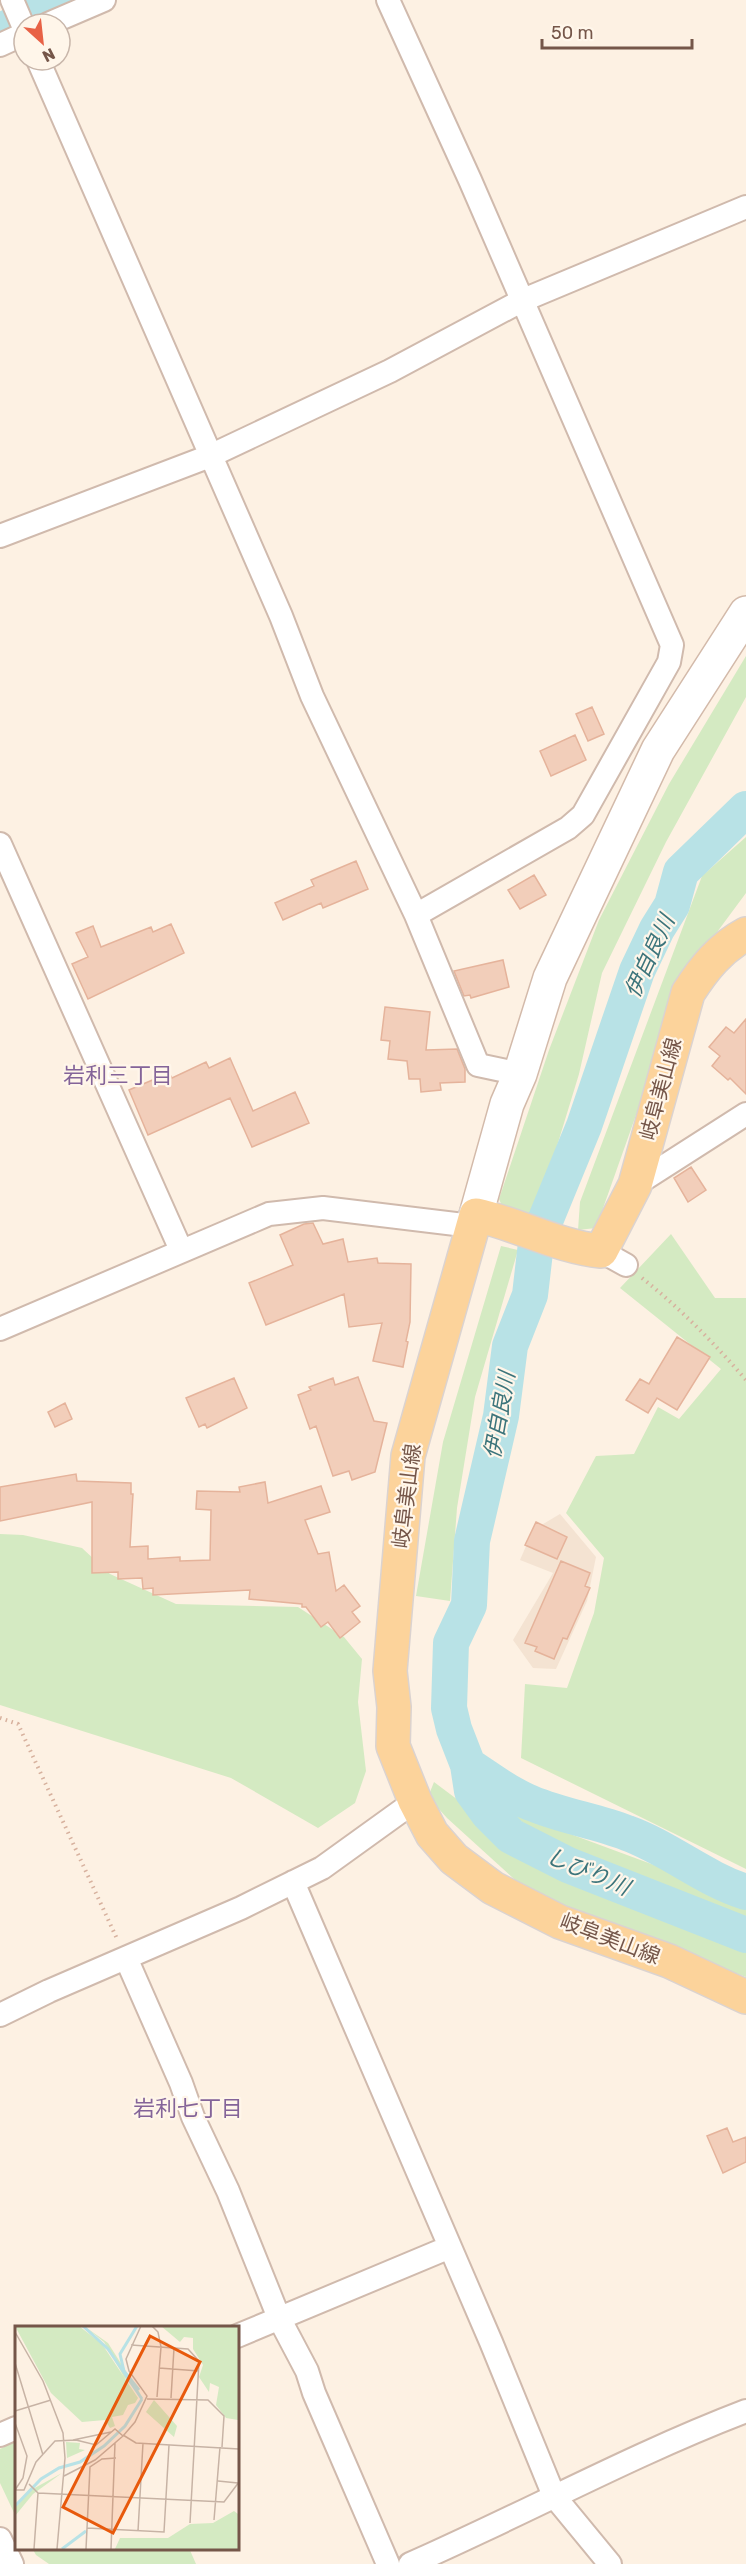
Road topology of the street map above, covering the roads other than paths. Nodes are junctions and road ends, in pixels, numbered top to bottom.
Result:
1 (104, 0) edge
2 (388, 0) edge
3 (72, 14) edge
4 (12, 31) edge
5 (0, 45) edge
6 (43, 72) edge
7 (746, 207) edge
8 (522, 300) junction
9 (210, 456) junction
10 (0, 536) edge
11 (746, 613) edge
12 (0, 844) edge
13 (416, 915) junction
14 (746, 934) edge
15 (520, 1074) junction
16 (746, 1114) edge
17 (635, 1185) junction
18 (481, 1220) junction
19 (181, 1250) junction
20 (0, 1329) edge
21 (415, 1801) junction
22 (293, 1882) junction
23 (126, 1958) junction
24 (746, 1997) edge
25 (0, 2015) edge
26 (450, 2247) junction
27 (279, 2318) junction
28 (238, 2336) edge
29 (746, 2410) edge
30 (15, 2428) edge
31 (0, 2435) edge
32 (554, 2496) junction
33 (0, 2539) edge
34 (12, 2564) edge
35 (388, 2564) edge
36 (410, 2564) edge
37 (610, 2564) edge

1 - 3 street
2 - 8 street
4 - 5 street
6 - 9 street
7 - 8 street
8 - 9 street
8 - 13 street
9 - 10 street
9 - 13 street
11 - 15 street
12 - 19 street
13 - 15 street
14 - 17 main road, 岐阜美山線
15 - 18 street
16 - 17 street
17 - 18 main road, 岐阜美山線
18 - 19 street
18 - 21 main road, 岐阜美山線
19 - 20 street
21 - 22 street
21 - 24 main road, 岐阜美山線
22 - 23 street
22 - 26 street
23 - 25 street
23 - 27 street
26 - 27 street
26 - 32 street
27 - 28 street
27 - 35 street
29 - 32 street
30 - 31 street
32 - 36 street
32 - 37 street
33 - 34 street

